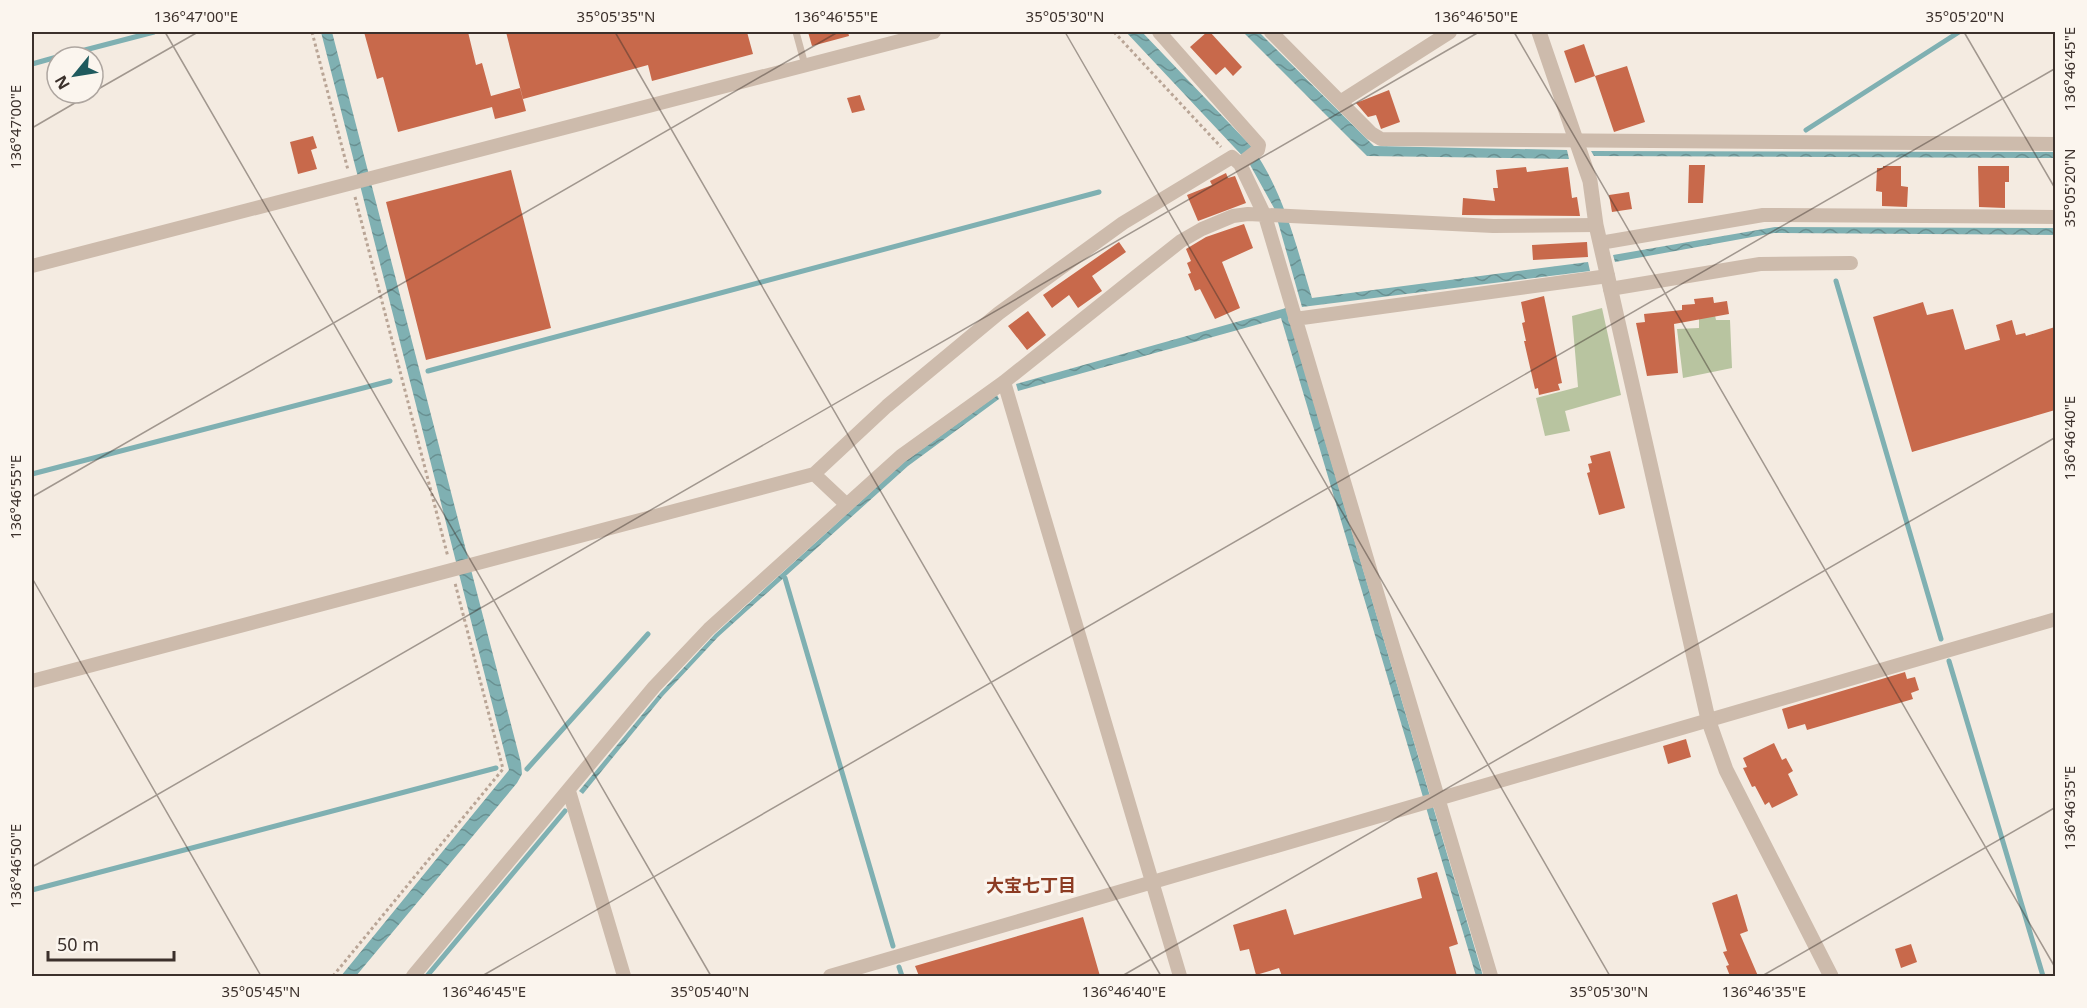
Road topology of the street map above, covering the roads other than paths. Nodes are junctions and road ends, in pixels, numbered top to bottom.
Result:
1 (796, 32) edge
2 (934, 32) edge
3 (1159, 32) edge
4 (1271, 32) edge
5 (1450, 32) edge
6 (1539, 32) edge
7 (805, 65) junction
8 (1340, 102) junction
9 (1576, 142) junction
10 (2055, 144) edge
11 (1238, 161) junction
12 (1268, 216) junction
13 (2055, 217) edge
14 (1596, 225) junction
15 (1600, 243) junction
16 (1851, 263) dead end
17 (32, 266) edge
18 (1609, 283) junction
19 (1295, 319) junction
20 (1004, 382) junction
21 (814, 474) junction
22 (847, 505) junction
23 (2055, 619) edge
24 (32, 681) edge
25 (1708, 719) junction
26 (569, 791) junction
27 (1438, 798) junction
28 (1152, 881) junction
29 (413, 976) edge
30 (624, 976) edge
31 (830, 976) edge
32 (1180, 976) edge
33 (1491, 976) edge
34 (1831, 976) edge

1 - 7 lane
2 - 7 street
3 - 11 street
4 - 8 street
5 - 8 street
6 - 9 street
7 - 17 street
8 - 9 street
9 - 10 street
9 - 14 street
11 - 12 street
11 - 21 street
12 - 14 street
12 - 19 street
12 - 20 street
13 - 15 street
14 - 15 street
15 - 18 street
16 - 18 street
18 - 19 street
18 - 25 street
19 - 27 street
20 - 22 street
20 - 28 street
21 - 22 street
21 - 24 street
22 - 26 street
23 - 25 street
25 - 27 street
25 - 34 street
26 - 29 street
26 - 30 street
27 - 28 street
27 - 33 street
28 - 31 street
28 - 32 street

